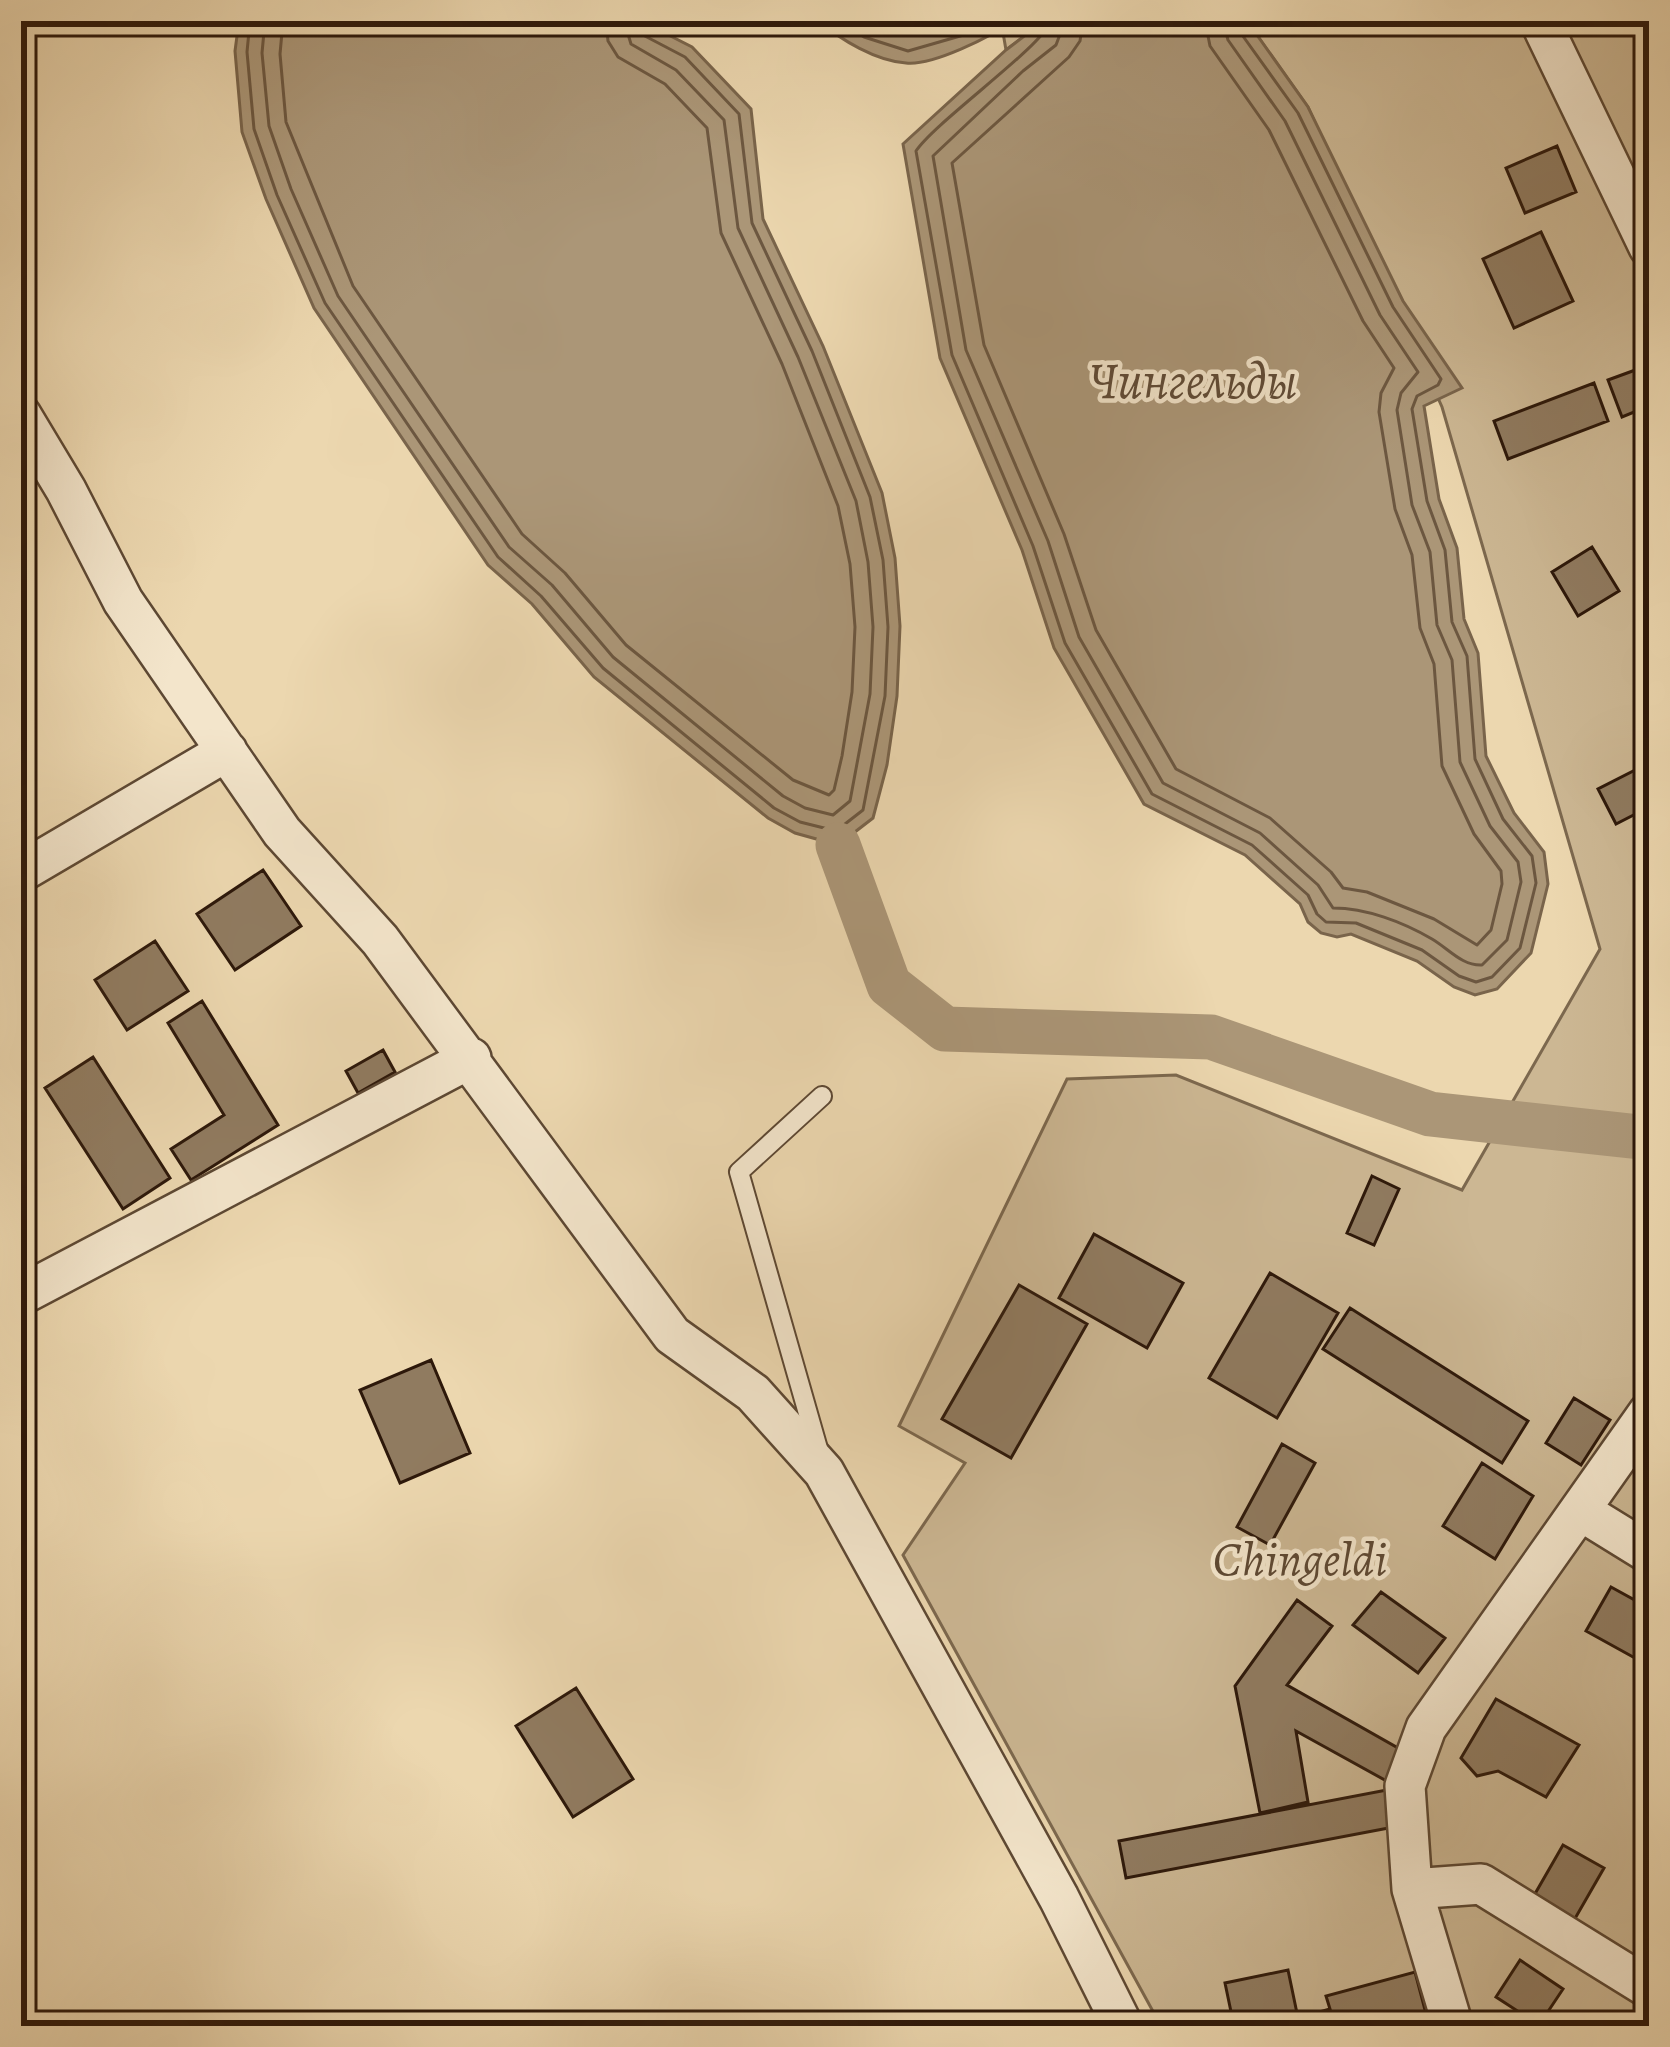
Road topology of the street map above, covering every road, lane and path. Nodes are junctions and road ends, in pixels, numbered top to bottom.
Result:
1 (1540, 21) edge
2 (1649, 247) edge
3 (21, 415) edge
4 (226, 751) junction
5 (21, 872) edge
6 (471, 1058) junction
7 (822, 1096) dead end
8 (21, 1295) edge
9 (1649, 1412) edge
10 (824, 1472) junction
11 (1581, 1511) junction
12 (1649, 1553) edge
13 (1412, 1889) junction
14 (1649, 1988) edge
15 (1124, 2026) edge
16 (1453, 2026) edge

1 - 2 street
3 - 4 street
4 - 5 street
4 - 6 street
6 - 8 street
6 - 10 street
7 - 10 lane
9 - 11 street
10 - 15 street
11 - 12 street
11 - 13 street
13 - 14 street
13 - 16 street

